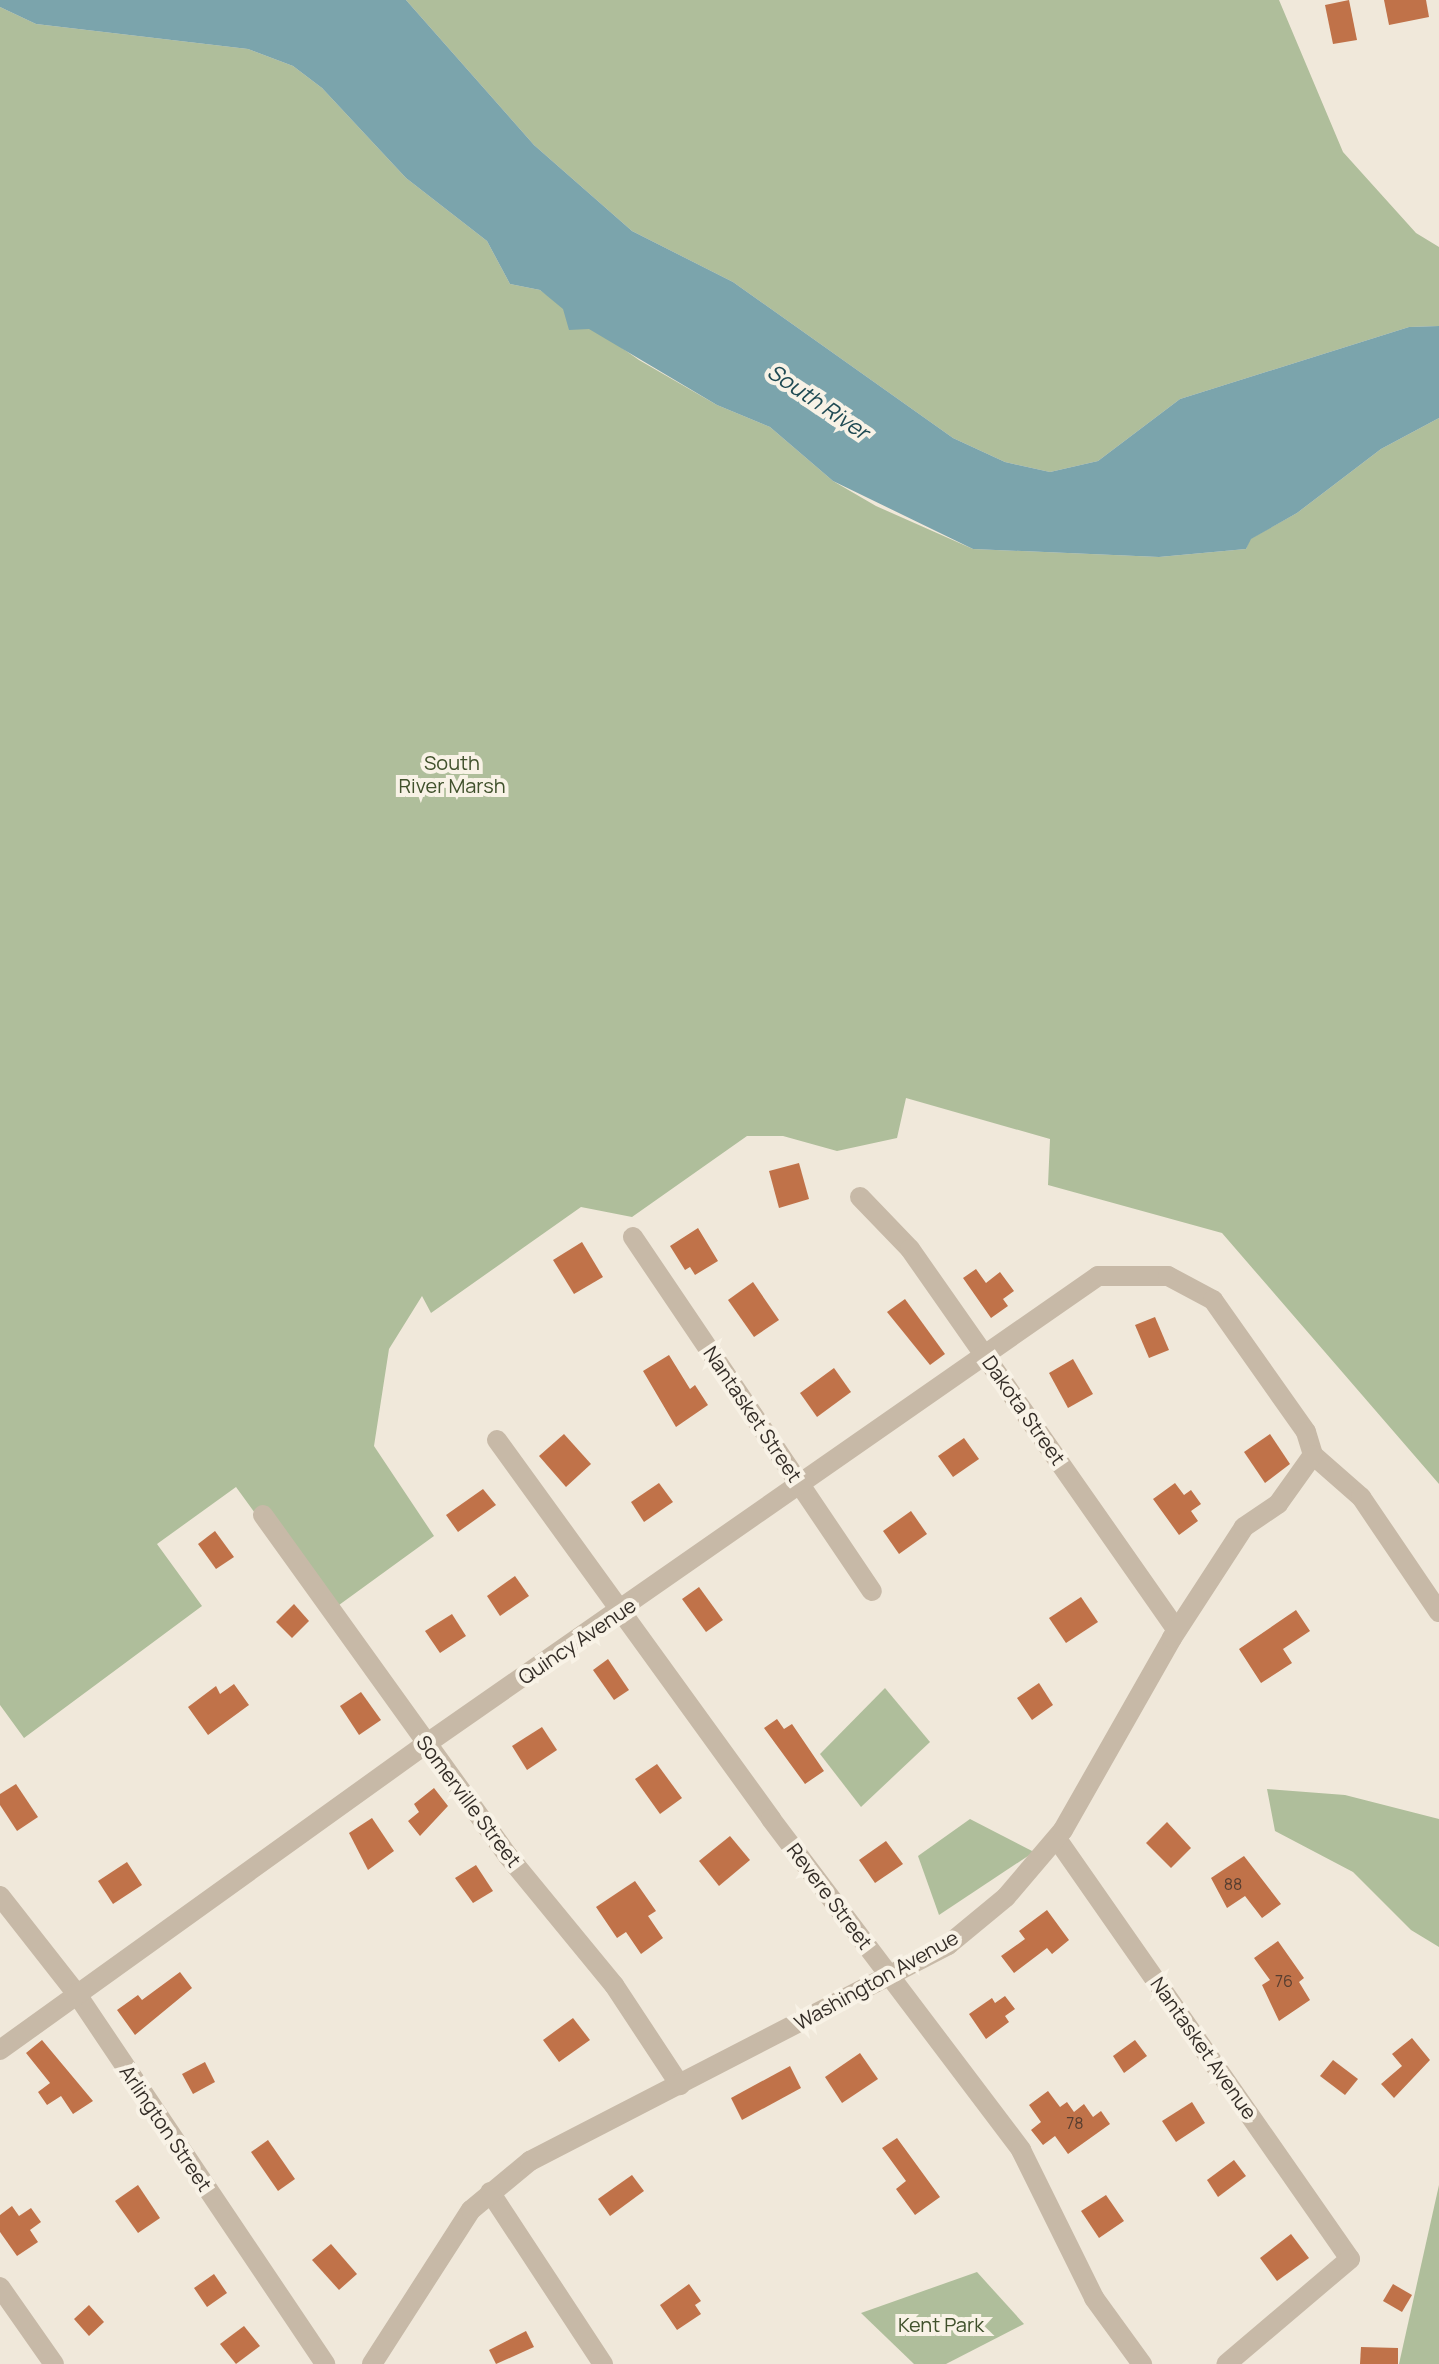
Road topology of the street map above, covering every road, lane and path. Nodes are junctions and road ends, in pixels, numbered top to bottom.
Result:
1 (860, 1197) dead end
2 (633, 1237) dead end
3 (985, 1354) junction
4 (497, 1440) dead end
5 (1313, 1455) junction
6 (801, 1484) junction
7 (263, 1515) dead end
8 (872, 1591) dead end
9 (624, 1609) junction
10 (1439, 1612) edge
11 (1177, 1630) junction
12 (426, 1744) junction
13 (1057, 1839) junction
14 (0, 1896) edge
15 (889, 1975) junction
16 (76, 1993) junction
17 (0, 2050) edge
18 (680, 2085) junction
19 (490, 2192) junction
20 (0, 2287) edge
21 (54, 2364) edge
22 (325, 2364) edge
23 (372, 2364) edge
24 (603, 2364) edge
25 (1142, 2364) edge
26 (1226, 2364) edge

1 - 3 street, Dakota Street
2 - 6 street, Nantasket Street
3 - 5 street, Quincy Avenue
3 - 6 street, Quincy Avenue
3 - 11 street, Dakota Street
4 - 9 street, Revere Street
5 - 10 street
5 - 11 street, Washington Avenue
6 - 8 street, Nantasket Street
6 - 9 street, Quincy Avenue
7 - 12 street, Somerville Street
9 - 12 street, Quincy Avenue
9 - 15 street, Revere Street
11 - 13 street, Washington Avenue
12 - 16 street, Quincy Avenue
12 - 18 street, Somerville Street
13 - 15 street, Washington Avenue
13 - 26 street, Nantasket Avenue
14 - 16 street, Arlington Street
15 - 18 street, Washington Avenue
15 - 25 street, Revere Street
16 - 17 street, Quincy Avenue
16 - 22 street, Arlington Street
18 - 19 street, Washington Avenue
19 - 23 street, Washington Avenue
19 - 24 street
20 - 21 street

